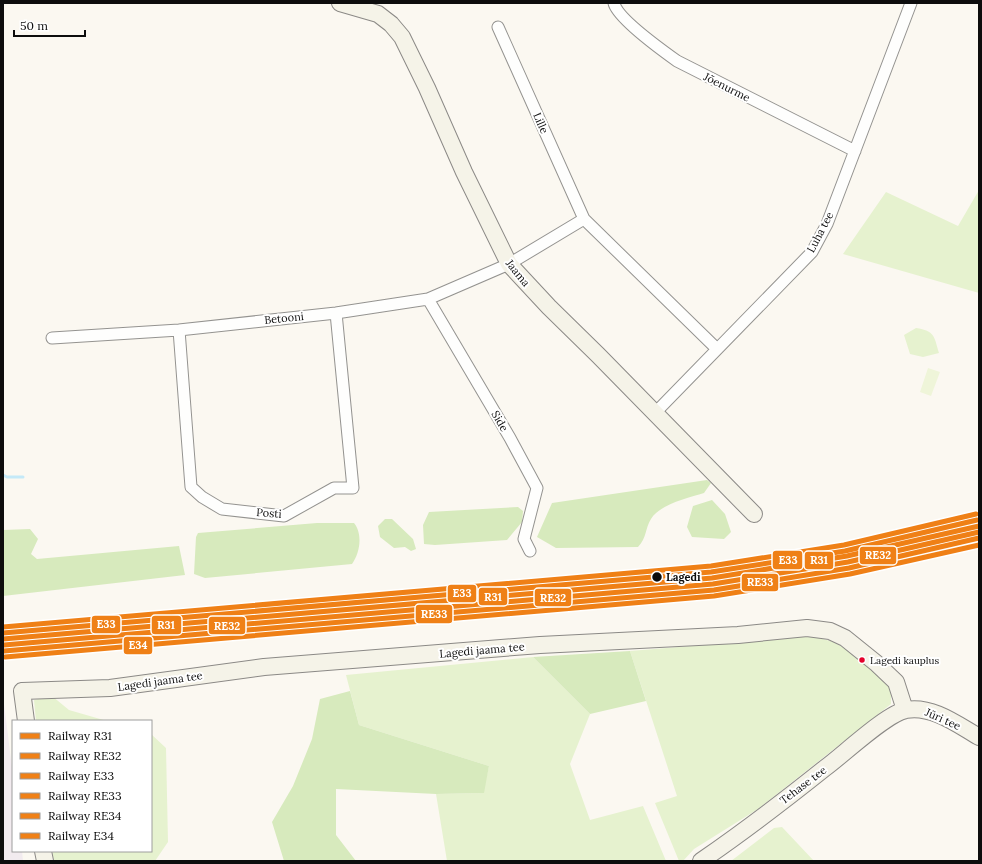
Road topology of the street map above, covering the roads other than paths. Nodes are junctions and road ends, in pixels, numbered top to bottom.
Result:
1 (340, 3) edge
2 (614, 3) edge
3 (911, 3) edge
4 (498, 27) dead end
5 (854, 151) junction
6 (584, 219) junction
7 (509, 264) junction
8 (428, 299) junction
9 (336, 313) junction
10 (179, 330) junction
11 (52, 338) dead end
12 (716, 348) junction
13 (655, 413) junction
14 (754, 514) dead end
15 (530, 551) dead end
16 (905, 710) junction
17 (26, 720) edge
18 (979, 737) edge
19 (700, 861) edge

1 - 7 street, Jaama
2 - 5 street, Jõenurme
3 - 5 street, Luha tee
4 - 6 street, Lille
5 - 12 street, Luha tee
6 - 7 street
6 - 12 street, Lille
7 - 8 street, Betooni
7 - 13 street, Jaama
8 - 9 street, Betooni
8 - 15 street, Side
9 - 10 street, Betooni
9 - 10 street, Posti
10 - 11 street, Betooni
12 - 13 street, Luha tee
13 - 14 street, Jaama
16 - 17 street, Lagedi jaama tee
16 - 18 street, Jüri tee
16 - 19 street, Tehase tee

